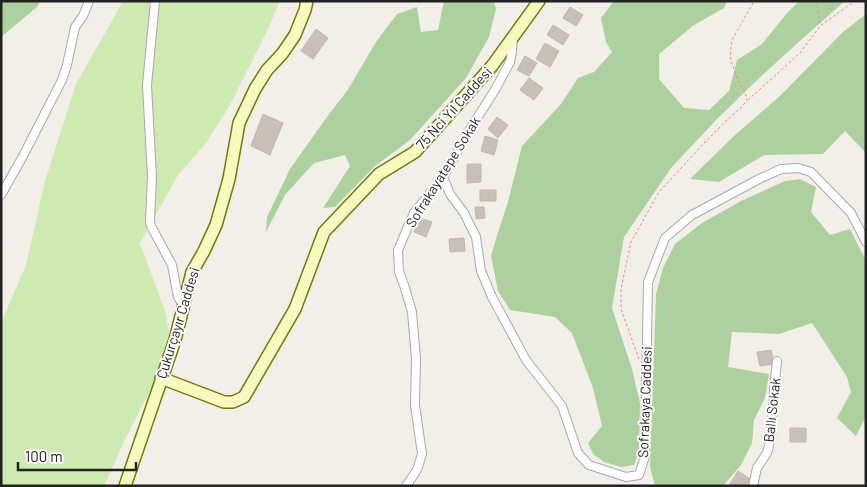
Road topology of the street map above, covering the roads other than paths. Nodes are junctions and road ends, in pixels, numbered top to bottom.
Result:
1 (89, 1) edge
2 (155, 1) edge
3 (307, 1) edge
4 (539, 1) edge
5 (513, 37) junction
6 (443, 177) junction
7 (1, 195) edge
8 (866, 242) edge
9 (182, 305) junction
10 (777, 361) dead end
11 (161, 378) junction
12 (124, 486) edge
13 (406, 486) edge
14 (753, 486) edge

1 - 7 street
2 - 9 street
3 - 9 street, Çukurçayır Caddesi
4 - 5 street, 75 Nci Yıl Caddesi
5 - 6 street, Sofrakayatepe Sokak
5 - 11 street, 75 Nci Yıl Caddesi
6 - 8 street, Sofrakaya Caddesi
6 - 13 street, Sofrakayatepe Sokak
9 - 11 street, Çukurçayır Caddesi
10 - 14 street, Ballı Sokak
11 - 12 street, Çukurçayır Caddesi

